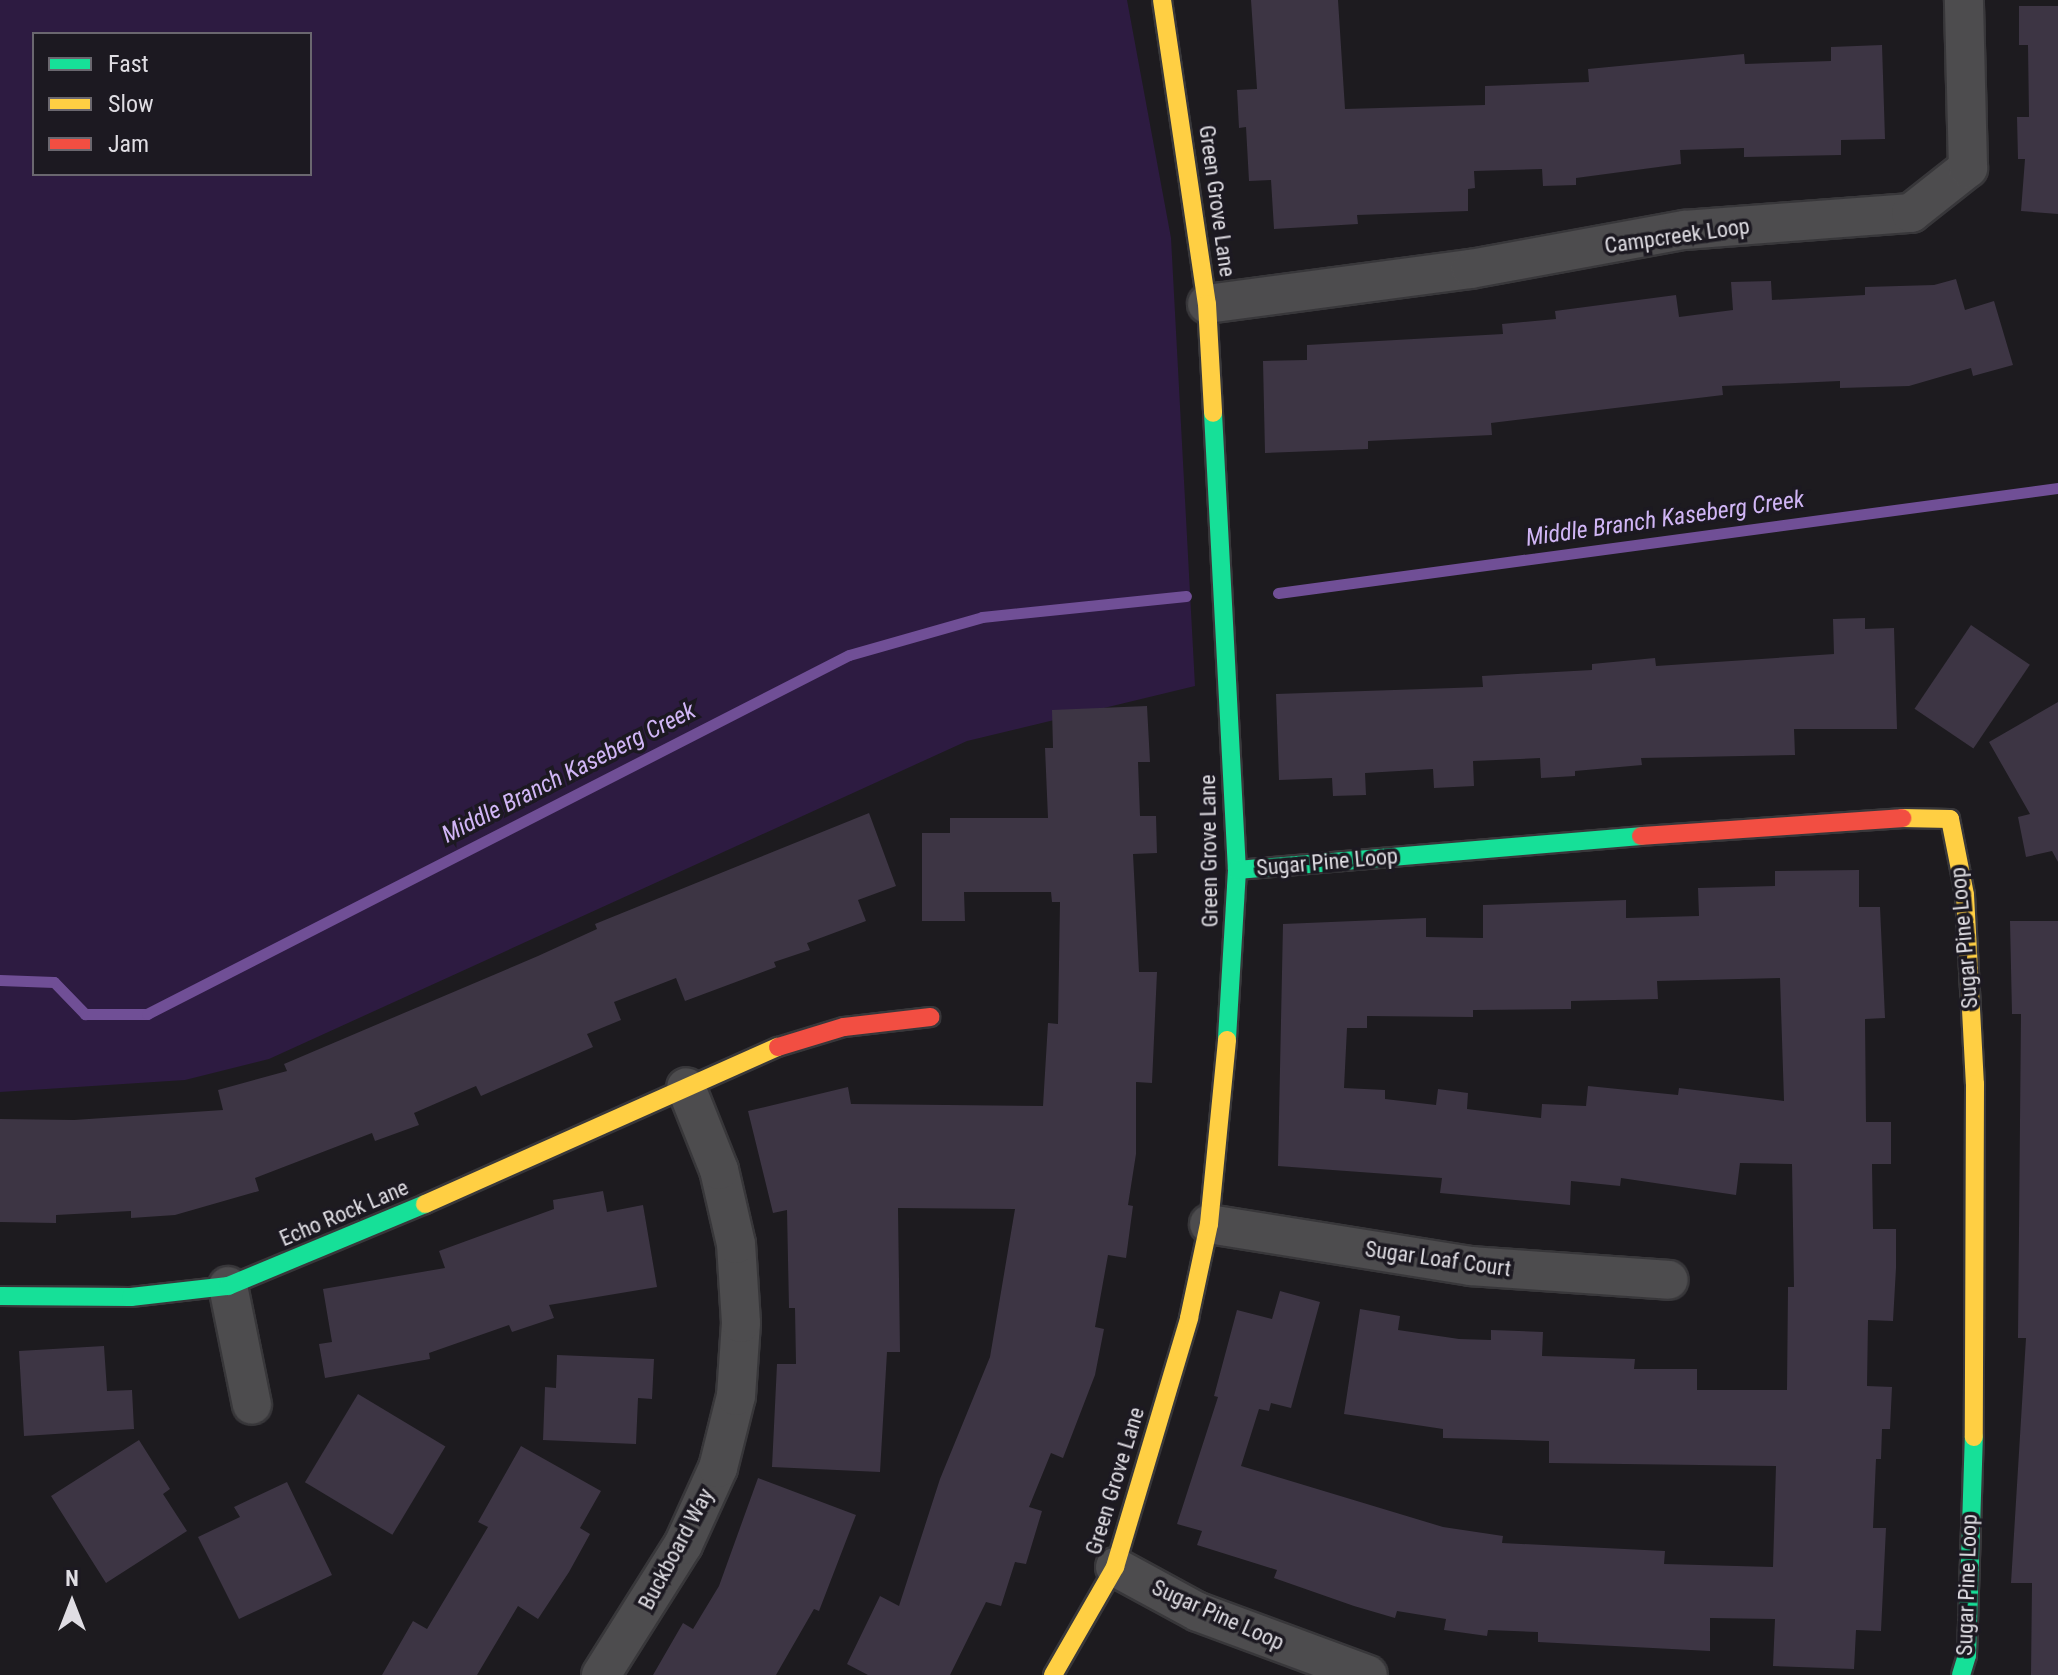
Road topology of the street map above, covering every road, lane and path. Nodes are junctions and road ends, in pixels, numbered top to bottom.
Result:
1 (1162, 0) edge
2 (1964, 0) edge
3 (1207, 304) junction
4 (1237, 870) junction
5 (930, 1017) dead end
6 (686, 1087) junction
7 (1209, 1224) junction
8 (1669, 1280) dead end
9 (228, 1286) junction
10 (0, 1296) edge
11 (252, 1405) dead end
12 (1115, 1567) junction
13 (601, 1675) edge
14 (1053, 1675) edge
15 (1368, 1675) edge
16 (1961, 1675) edge

1 - 3 street, Green Grove Lane
2 - 3 street, Campcreek Loop
3 - 4 street, Green Grove Lane
4 - 7 street, Green Grove Lane
4 - 16 street, Sugar Pine Loop
5 - 6 street, Echo Rock Lane
6 - 9 street, Echo Rock Lane
6 - 13 street, Buckboard Way
7 - 8 street, Sugar Loaf Court
7 - 12 street, Green Grove Lane
9 - 10 street, Echo Rock Lane
9 - 11 street
12 - 14 street, Green Grove Lane
12 - 15 street, Sugar Pine Loop

